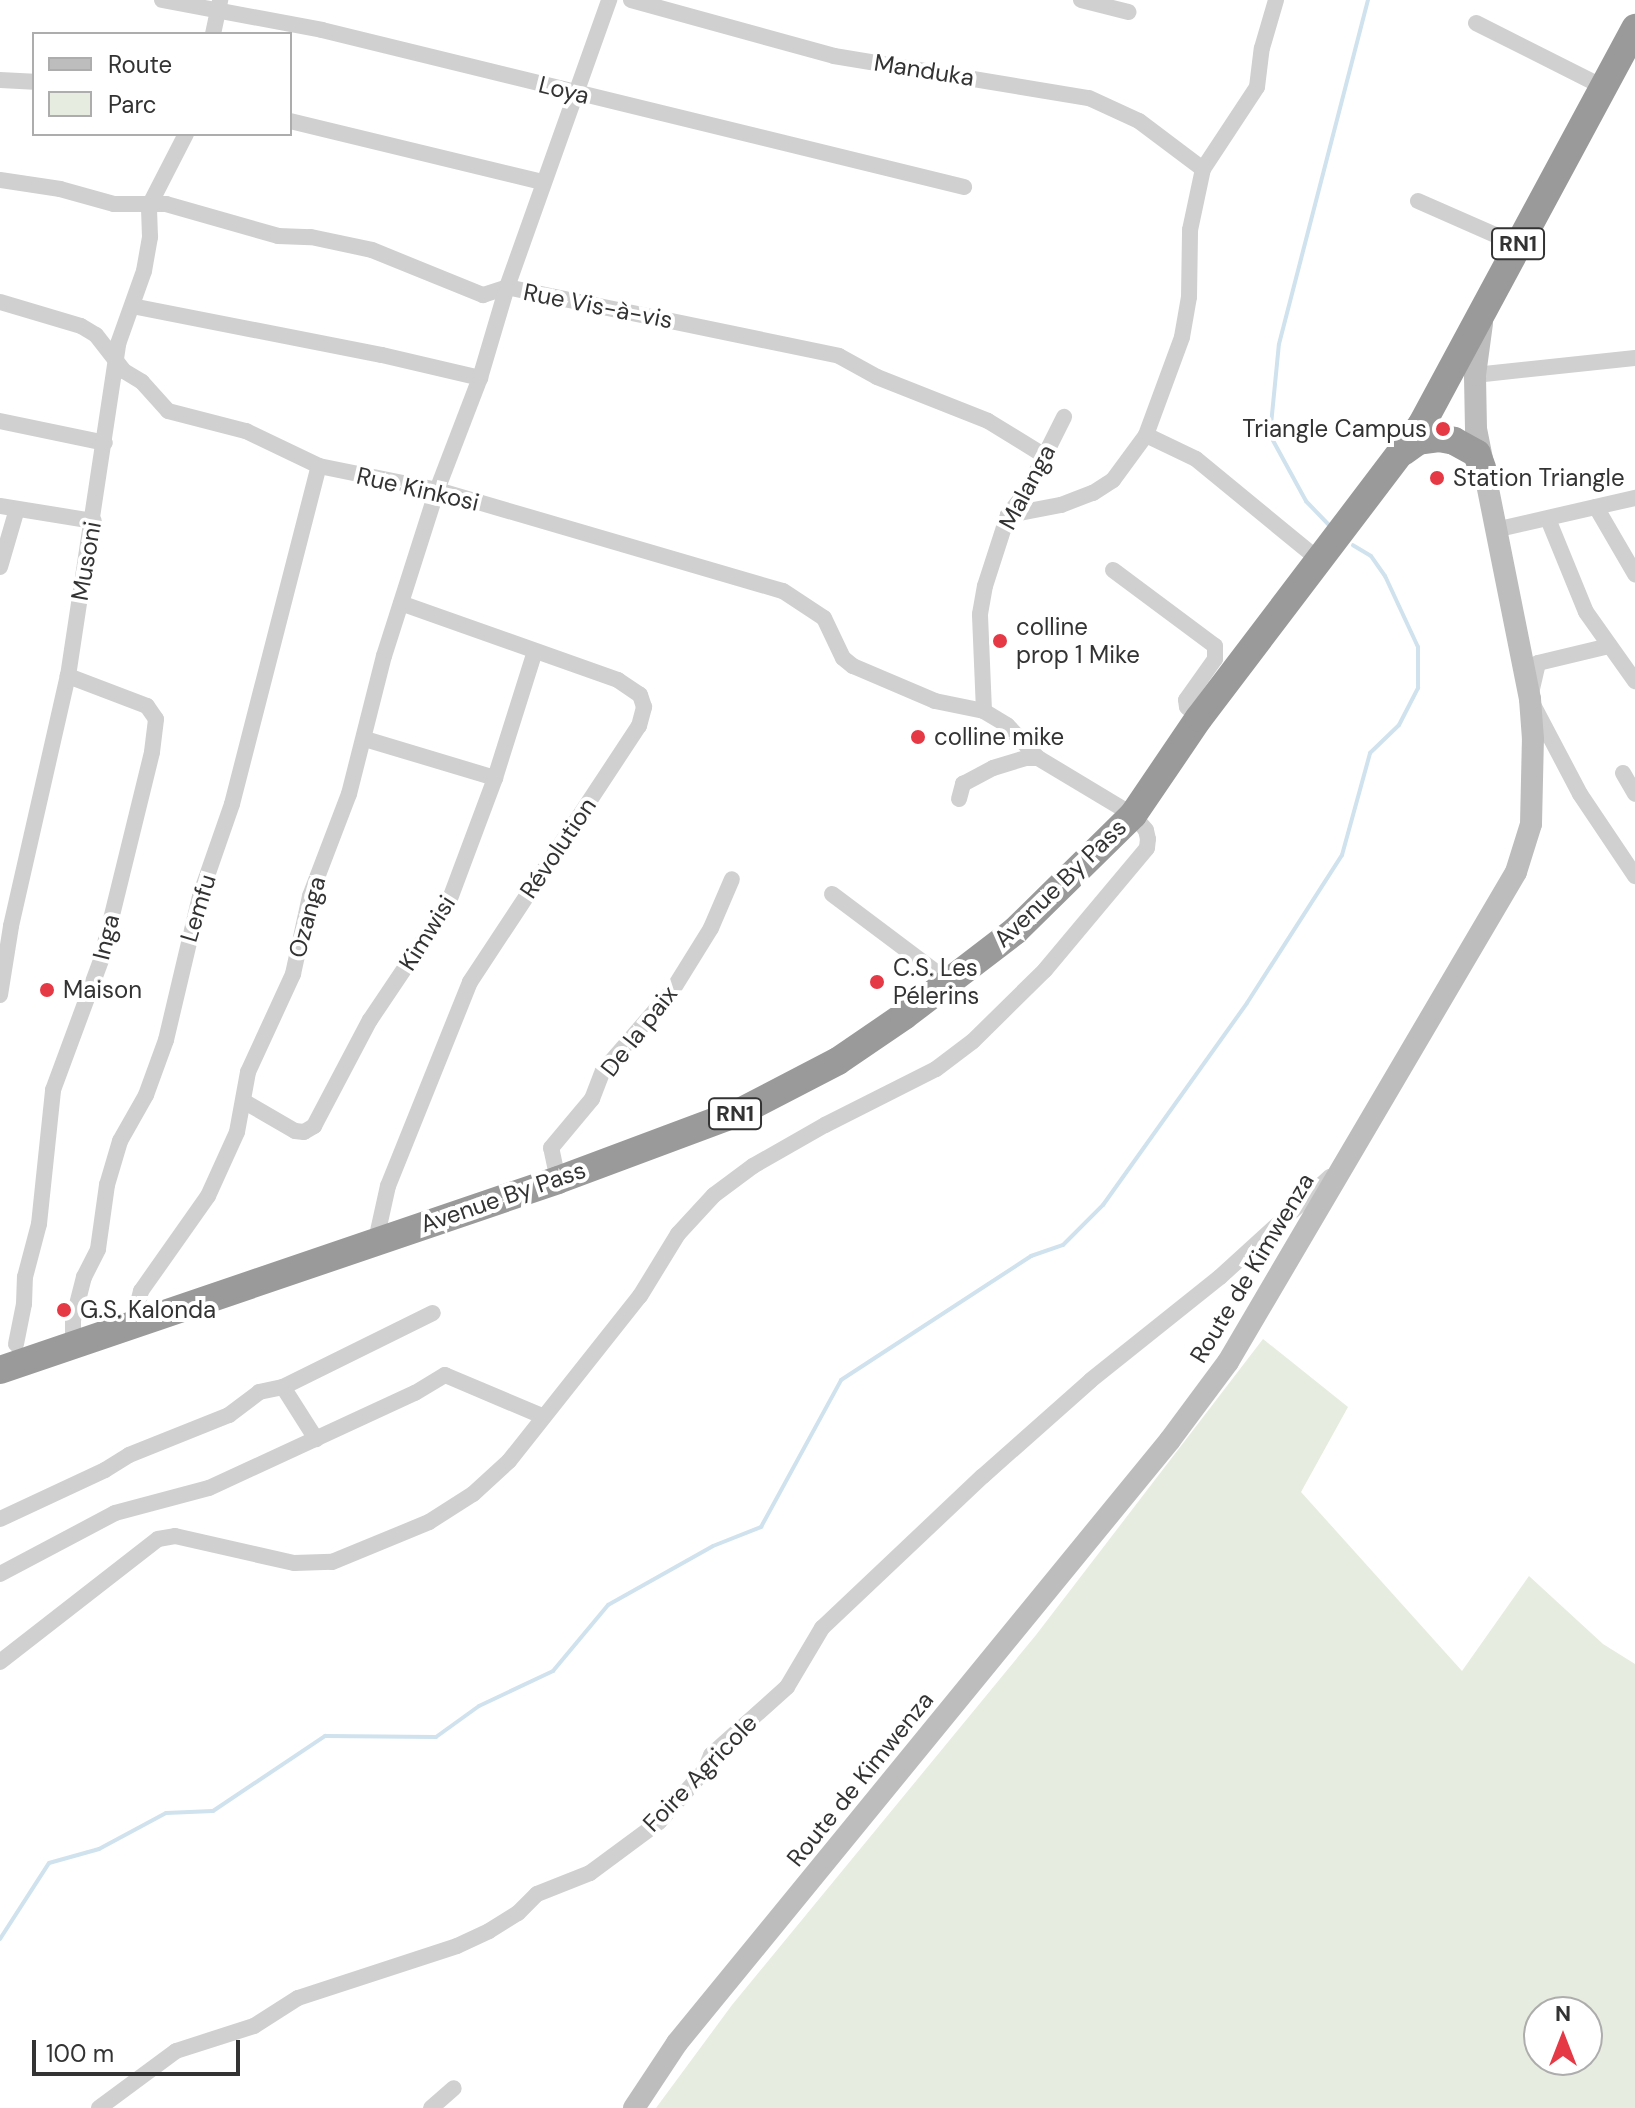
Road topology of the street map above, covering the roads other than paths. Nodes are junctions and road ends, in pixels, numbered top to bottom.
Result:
1 (162, 0) edge
2 (609, 0) edge
3 (631, 0) edge
4 (1081, 0) edge
5 (1276, 0) edge
6 (218, 6) edge
7 (1128, 12) dead end
8 (1476, 23) dead end
9 (213, 32) edge
10 (1633, 36) edge
11 (0, 80) edge
12 (32, 82) edge
13 (1603, 87) junction
14 (577, 93) junction
15 (292, 121) edge
16 (185, 136) edge
17 (1203, 169) junction
18 (0, 180) edge
19 (543, 182) junction
20 (964, 187) dead end
21 (1418, 201) dead end
22 (149, 206) junction
23 (1518, 245) junction
24 (507, 287) junction
25 (0, 302) edge
26 (132, 306) junction
27 (1484, 310) junction
28 (116, 358) junction
29 (1635, 358) edge
30 (1475, 375) junction
31 (480, 378) junction
32 (1064, 417) dead end
33 (0, 421) edge
34 (1146, 435) junction
35 (105, 443) junction
36 (1045, 456) junction
37 (1396, 457) junction
38 (319, 466) junction
39 (1482, 468) junction
40 (437, 490) junction
41 (1635, 498) edge
42 (1596, 507) junction
43 (8, 508) edge
44 (1008, 515) junction
45 (1548, 519) junction
46 (94, 521) junction
47 (1495, 530) junction
48 (1320, 561) junction
49 (0, 567) edge
50 (1113, 570) dead end
51 (1635, 574) edge
52 (401, 603) junction
53 (1609, 646) junction
54 (535, 651) junction
55 (68, 676) junction
56 (1635, 681) edge
57 (1530, 699) junction
58 (984, 711) junction
59 (1199, 718) junction
60 (365, 739) junction
61 (1038, 758) junction
62 (1623, 773) dead end
63 (495, 778) junction
64 (1635, 794) edge
65 (959, 799) dead end
66 (1133, 815) junction
67 (1635, 876) edge
68 (732, 879) dead end
69 (832, 894) dead end
70 (949, 982) junction
71 (0, 995) edge
72 (245, 1102) junction
73 (1346, 1163) junction
74 (558, 1180) junction
75 (376, 1240) junction
76 (433, 1313) dead end
77 (133, 1323) junction
78 (16, 1344) dead end
79 (73, 1344) junction
80 (0, 1370) edge
81 (283, 1387) junction
82 (542, 1416) junction
83 (316, 1439) junction
84 (0, 1519) edge
85 (0, 1574) edge
86 (0, 1662) edge
87 (454, 2088) dead end
88 (99, 2108) edge
89 (431, 2108) edge
90 (634, 2108) edge

1 - 6 street, Loya
2 - 14 street, Ozanga
3 - 17 street, Manduka
4 - 7 street
5 - 17 street
6 - 9 street
6 - 14 street, Loya
8 - 13 street
10 - 13 highway, Avenue By Pass / RN1
11 - 12 street
13 - 23 highway, Avenue By Pass / RN1
14 - 19 street, Ozanga
14 - 20 street, Loya
15 - 19 street
16 - 22 street, Musoni
17 - 34 street
18 - 22 street, Rue Vis-à-vis
19 - 24 street, Ozanga
21 - 23 street
22 - 24 street, Rue Vis-à-vis
22 - 26 street, Musoni
23 - 27 highway, Avenue By Pass / RN1
24 - 31 street, Ozanga
24 - 36 street, Rue Vis-à-vis
25 - 28 street, Rue Kinkosi
26 - 28 street, Musoni
26 - 31 street
27 - 30 street, Route de Kimwenza
27 - 37 highway, Avenue By Pass / RN1
28 - 35 street, Musoni
28 - 38 street, Rue Kinkosi
29 - 30 street
30 - 39 street, Route de Kimwenza
31 - 40 street, Ozanga
32 - 36 street, Malanga
33 - 35 street
34 - 44 street
34 - 48 street
35 - 46 street, Musoni
36 - 44 street, Malanga
37 - 39 highway
37 - 48 highway, Avenue By Pass / RN1
38 - 40 street, Rue Kinkosi
38 - 79 street, Lemfu
39 - 47 street, Route de Kimwenza
40 - 52 street, Ozanga
40 - 58 street, Rue Kinkosi
41 - 42 street
42 - 45 street
42 - 51 street
43 - 46 street
43 - 49 street
44 - 58 street, Malanga
45 - 47 street
45 - 53 street
46 - 55 street, Musoni
47 - 57 street, Route de Kimwenza
48 - 59 highway, Avenue By Pass / RN1
50 - 59 street
52 - 54 street, Révolution
52 - 60 street, Ozanga
53 - 56 street
53 - 57 street
54 - 63 street, Kimwisi
54 - 75 street, Révolution
55 - 71 street, Musoni
55 - 78 street, Inga
57 - 67 street
57 - 73 street, Route de Kimwenza
58 - 61 street
59 - 66 highway, Avenue By Pass / RN1
60 - 63 street
60 - 72 street, Ozanga
61 - 65 street
61 - 66 street
62 - 64 street
63 - 72 street, Kimwisi
66 - 70 highway, Avenue By Pass / RN1
66 - 82 street
68 - 74 street, De la paix
69 - 70 street
70 - 74 highway, Avenue By Pass / RN1
72 - 77 street, Ozanga
73 - 88 street, Foire Agricole
73 - 90 street, Route de Kimwenza
74 - 75 highway, Avenue By Pass / RN1
75 - 77 highway, Avenue By Pass / RN1
76 - 81 street
77 - 79 highway, Avenue By Pass / RN1
79 - 80 highway, Avenue By Pass / RN1
81 - 83 street
81 - 84 street
82 - 83 street
82 - 86 street
83 - 85 street
87 - 89 street

